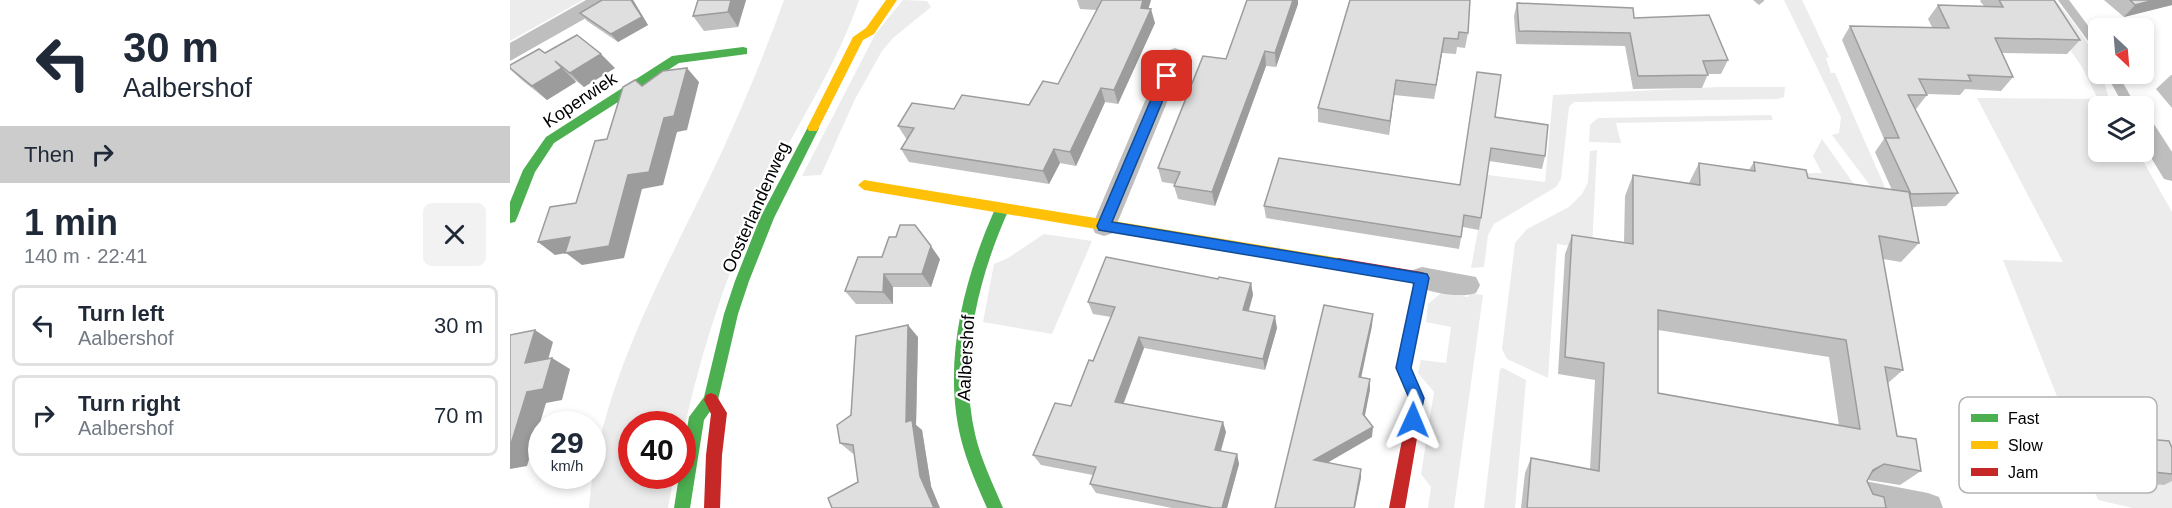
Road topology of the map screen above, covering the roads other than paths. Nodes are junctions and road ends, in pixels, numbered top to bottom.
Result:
1 (602, 0) edge
2 (892, 0) edge
3 (2063, 0) edge
4 (860, 18) dead end
5 (2088, 33) edge
6 (859, 37) junction
7 (743, 51) dead end
8 (510, 52) edge
9 (1175, 56) dead end
10 (2154, 143) edge
11 (2172, 172) edge
12 (864, 185) dead end
13 (1002, 209) junction
14 (510, 218) edge
15 (1104, 226) junction
16 (1422, 278) junction
17 (1467, 285) dead end
18 (711, 400) junction
19 (1865, 496) edge
20 (682, 508) edge
21 (712, 508) edge
22 (995, 508) edge
23 (1397, 508) edge
24 (1928, 508) edge

1 - 8 street
2 - 6 street, Oosterlandenweg
3 - 5 lane
4 - 6 street, Oosterlandenweg
6 - 18 street, Oosterlandenweg
7 - 14 street, Koperwiek
9 - 15 street
10 - 11 street
12 - 13 street
13 - 15 street
13 - 22 street, Aalbershof
15 - 16 street
16 - 17 street
16 - 23 street
18 - 20 street, Oosterlandenweg
18 - 21 street, Oosterlandenweg
19 - 24 street

